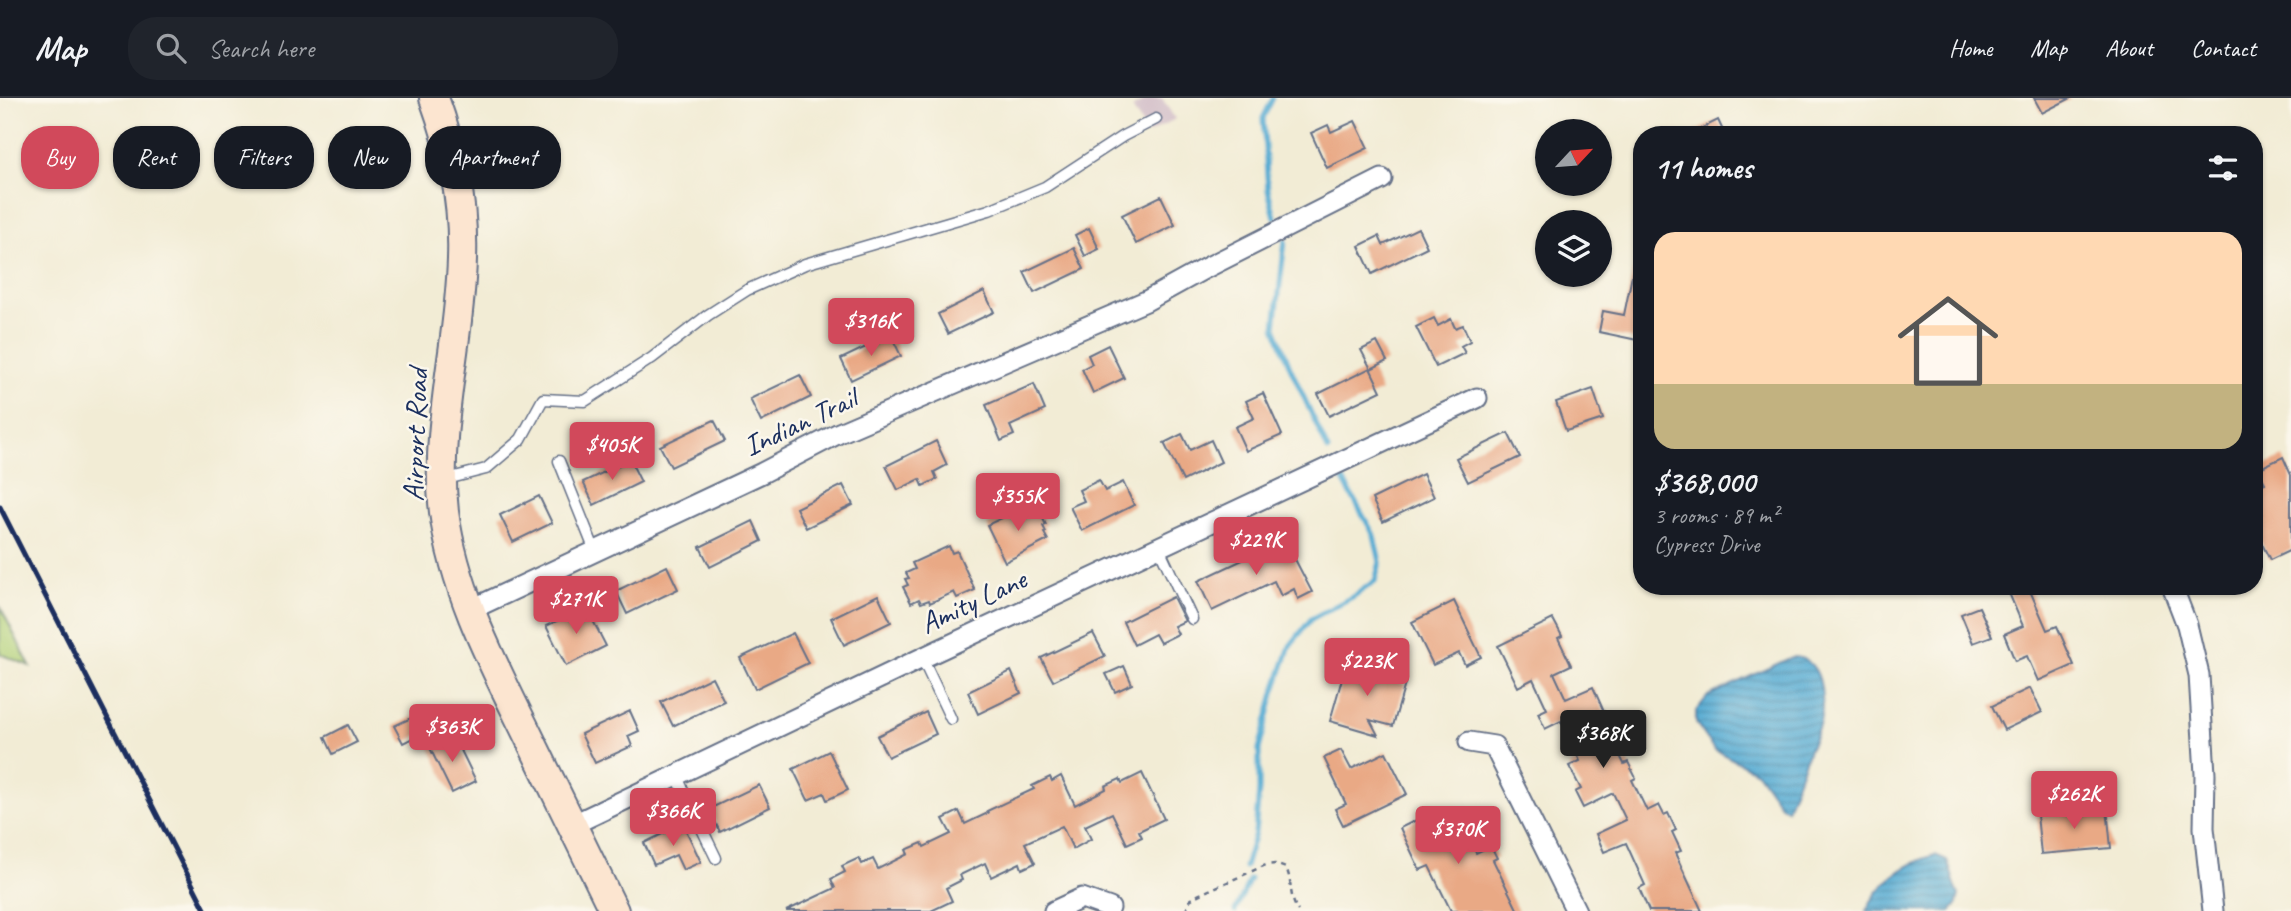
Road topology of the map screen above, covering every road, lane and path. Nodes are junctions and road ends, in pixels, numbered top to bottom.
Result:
1 (434, 98) edge
2 (1156, 119) dead end
3 (1382, 179) dead end
4 (1476, 398) dead end
5 (559, 461) dead end
6 (443, 480) junction
7 (1158, 548) junction
8 (595, 551) junction
9 (2175, 595) edge
10 (470, 610) junction
11 (1192, 619) dead end
12 (922, 658) junction
13 (951, 719) dead end
14 (1469, 742) dead end
15 (676, 775) junction
16 (572, 825) junction
17 (716, 858) dead end
18 (1110, 908) dead end
19 (614, 911) edge
20 (1054, 911) edge
21 (1186, 911) edge
22 (1298, 911) edge
23 (1576, 911) edge
24 (2213, 911) edge

1 - 6 street, Airport Road
2 - 6 lane
3 - 8 street, Indian Trail
4 - 7 street, Amity Lane
5 - 8 lane
6 - 10 street, Airport Road
7 - 11 lane
7 - 12 street, Amity Lane
8 - 10 street, Indian Trail
9 - 24 street
10 - 16 street, Airport Road
12 - 13 lane
12 - 15 street, Amity Lane
14 - 23 street
15 - 16 street, Amity Lane
15 - 17 lane
16 - 19 street, Airport Road
18 - 20 street
21 - 22 path

